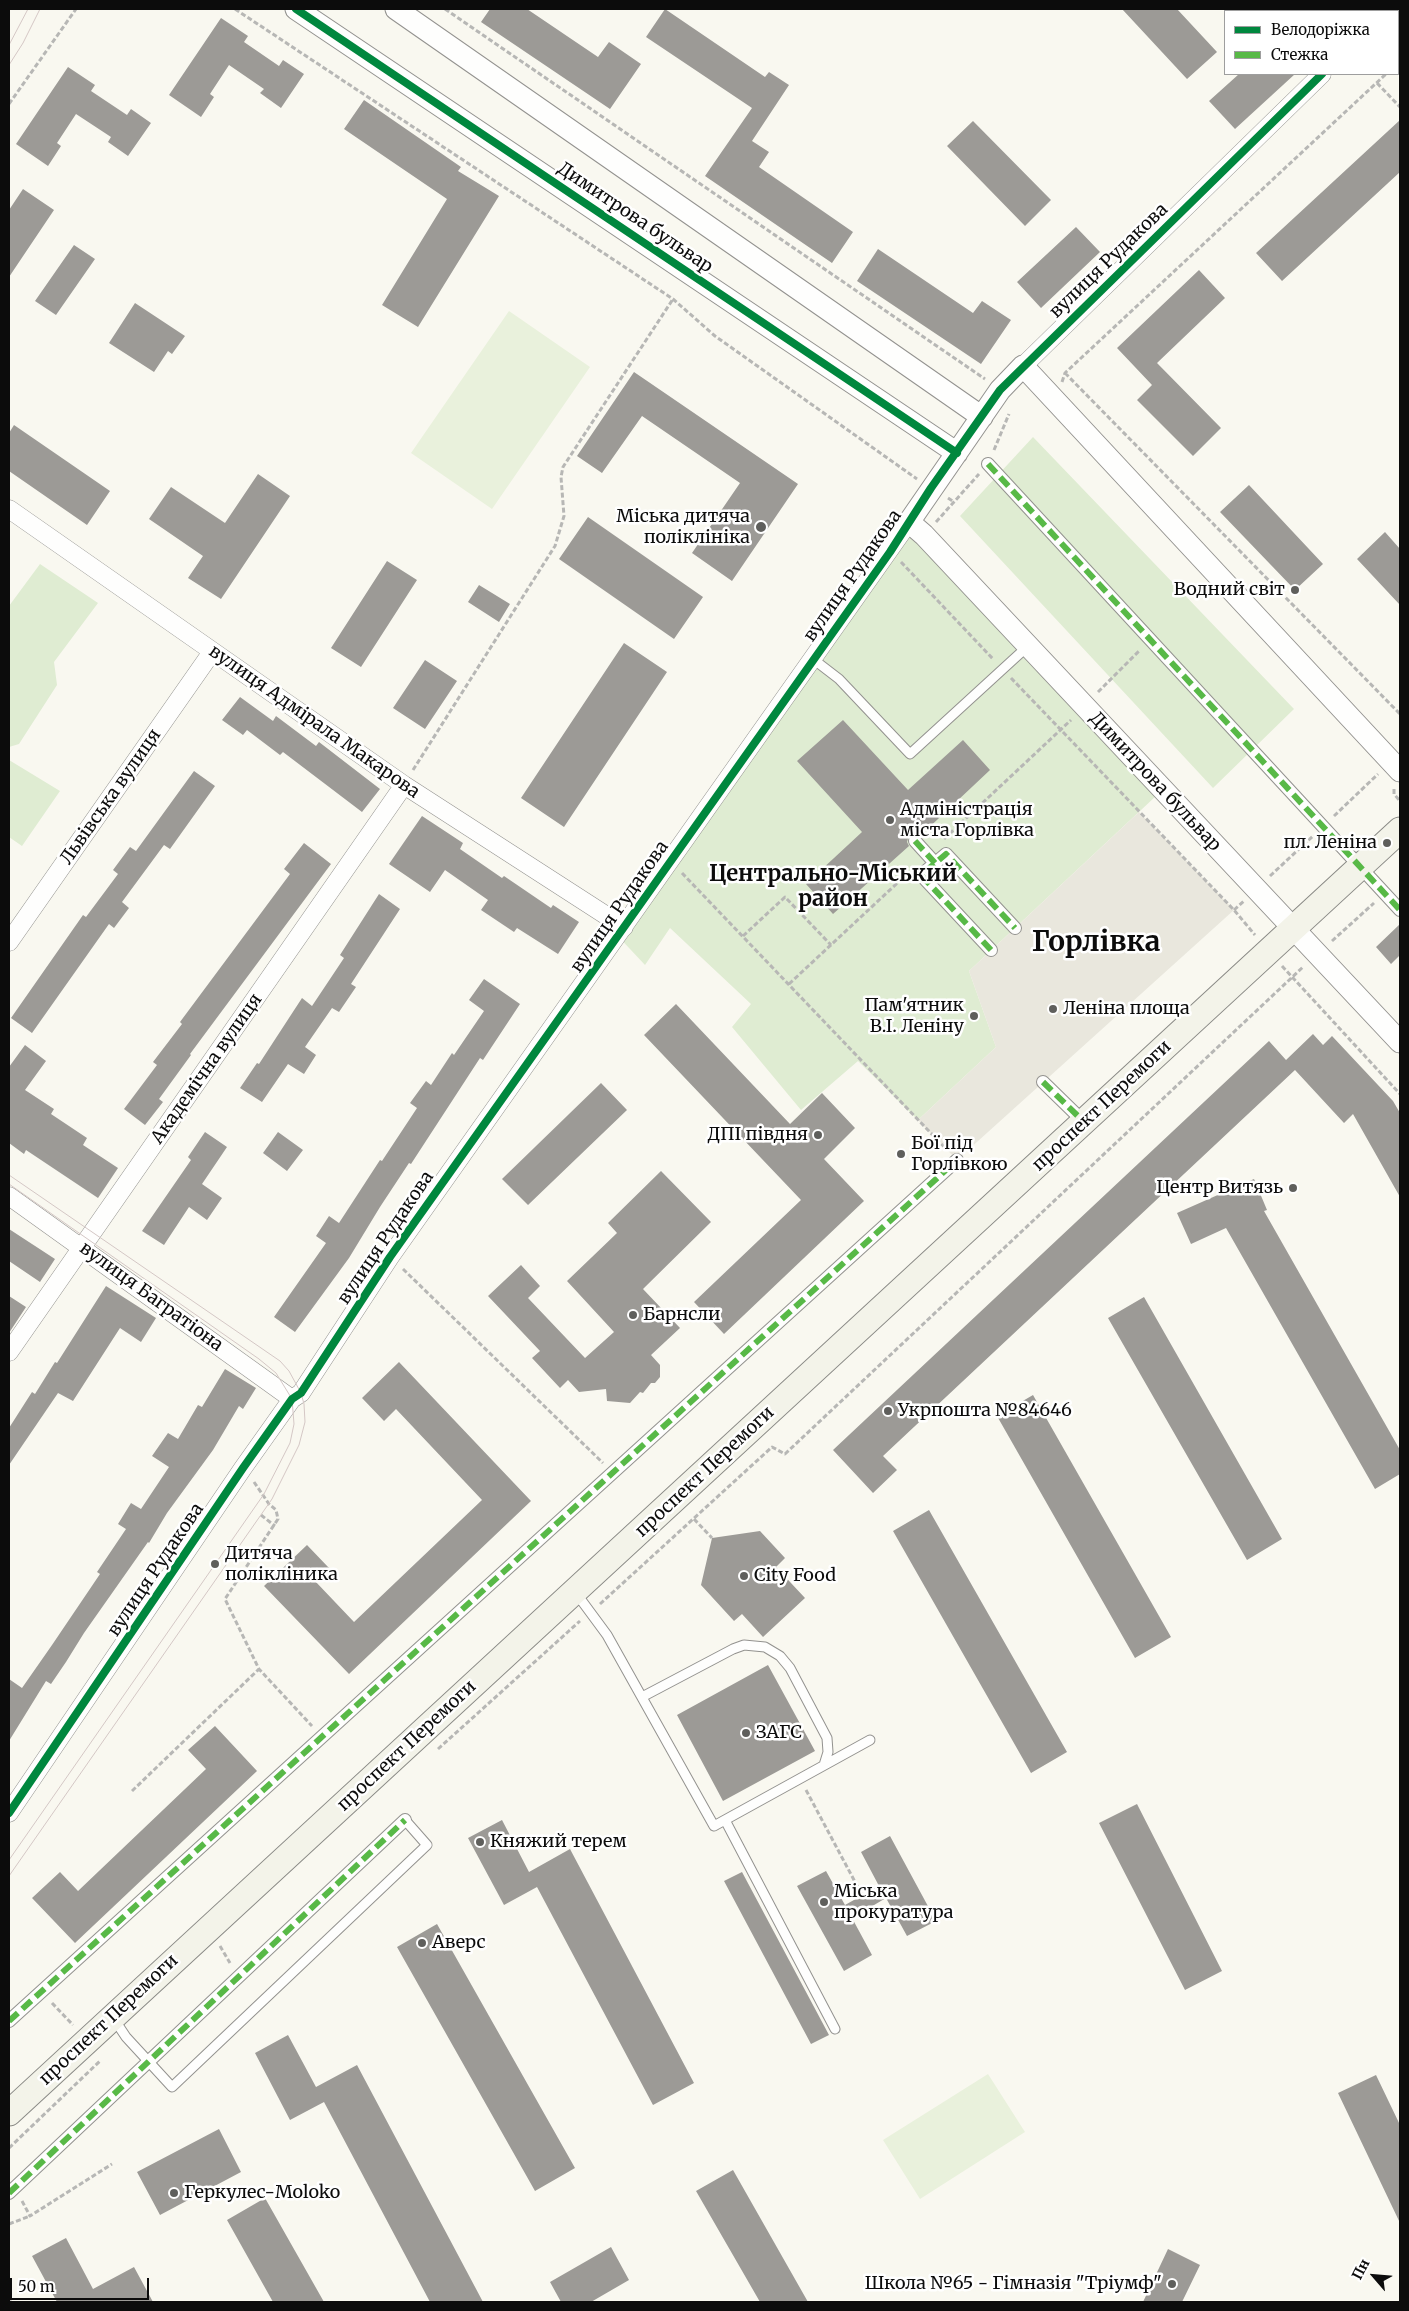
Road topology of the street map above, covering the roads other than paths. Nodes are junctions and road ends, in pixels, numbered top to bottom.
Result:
1 (296, 9) edge
2 (396, 9) edge
3 (1321, 75) edge
4 (1023, 366) junction
5 (982, 417) junction
6 (957, 453) junction
7 (988, 464) road end
8 (9, 509) edge
9 (917, 529) junction
10 (1028, 646) junction
11 (212, 652) junction
12 (813, 659) junction
13 (1400, 771) edge
14 (404, 785) junction
15 (1400, 830) edge
16 (915, 841) dead end
17 (931, 859) junction
18 (1360, 867) junction
19 (1400, 910) edge
20 (624, 927) junction
21 (1015, 928) dead end
22 (1294, 929) junction
23 (9, 942) edge
24 (991, 950) dead end
25 (1400, 1042) edge
26 (1043, 1082) dead end
27 (1084, 1122) junction
28 (957, 1160) road end
29 (9, 1196) edge
30 (82, 1248) junction
31 (9, 1352) edge
32 (292, 1399) junction
33 (575, 1591) junction
34 (642, 1697) junction
35 (870, 1740) dead end
36 (824, 1765) junction
37 (9, 1813) edge
38 (405, 1820) joint
39 (724, 1820) junction
40 (9, 2021) edge
41 (119, 2027) junction
42 (835, 2029) dead end
43 (149, 2061) junction
44 (9, 2112) edge
45 (12, 2190) edge

1 - 6 street, Димитрова бульвар
2 - 5 street, Димитрова бульвар
3 - 4 street, вулиця Рудакова
4 - 5 street, вулиця Рудакова
4 - 13 street
5 - 6 street, вулиця Рудакова
6 - 9 street, вулиця Рудакова
7 - 18 street
8 - 11 street, вулиця Адмірала Макарова
9 - 10 street, Димитрова бульвар
9 - 12 street, вулиця Рудакова
10 - 12 lane
10 - 22 street, Димитрова бульвар
11 - 14 street, вулиця Адмірала Макарова
11 - 23 street, Львівська вулиця
12 - 20 street, вулиця Рудакова
14 - 20 street, вулиця Адмірала Макарова
14 - 30 street, Академічна вулиця
15 - 18 main road, проспект Перемоги
16 - 17 street
17 - 21 street
17 - 24 street
18 - 19 street
18 - 22 main road, проспект Перемоги
20 - 32 street, вулиця Рудакова
22 - 25 street, Димитрова бульвар
22 - 27 main road, проспект Перемоги
26 - 27 street
27 - 33 main road, проспект Перемоги
28 - 40 street
29 - 30 street, вулиця Багратіона
30 - 31 street, Академічна вулиця
30 - 32 street, вулиця Багратіона
32 - 37 street, вулиця Рудакова
33 - 34 lane
33 - 41 main road, проспект Перемоги
34 - 36 lane
34 - 39 lane
35 - 36 lane
36 - 39 lane
38 - 43 street
38 - 43 lane
39 - 42 lane
41 - 43 lane
41 - 44 main road, проспект Перемоги
43 - 45 street

